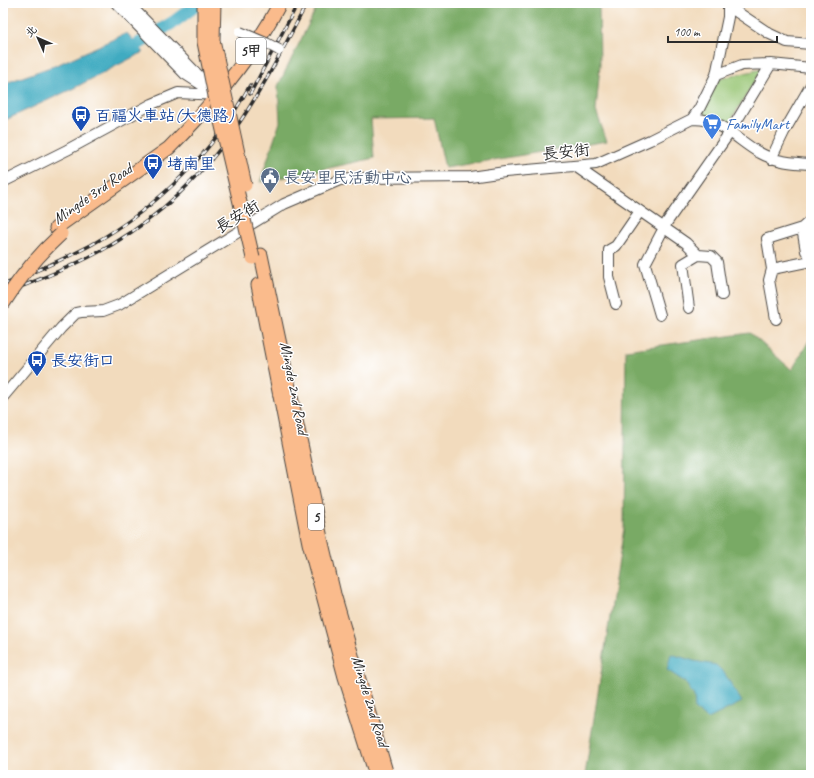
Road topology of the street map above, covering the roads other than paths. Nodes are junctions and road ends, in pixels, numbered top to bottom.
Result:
1 (116, 3) edge
2 (128, 3) edge
3 (204, 3) edge
4 (214, 3) edge
5 (280, 3) edge
6 (728, 5) edge
7 (240, 32) dead end
8 (811, 44) edge
9 (279, 50) dead end
10 (771, 64) junction
11 (811, 68) edge
12 (188, 71) junction
13 (716, 75) junction
14 (811, 85) edge
15 (218, 95) junction
16 (692, 118) junction
17 (730, 132) junction
18 (771, 159) junction
19 (811, 164) edge
20 (575, 166) junction
21 (3, 182) edge
22 (640, 212) junction
23 (811, 220) edge
24 (664, 228) junction
25 (802, 228) junction
26 (59, 231) junction
27 (698, 255) junction
28 (257, 257) junction
29 (811, 257) edge
30 (811, 262) edge
31 (772, 270) junction
32 (3, 289) edge
33 (722, 295) dead end
34 (3, 304) edge
35 (616, 304) dead end
36 (689, 308) dead end
37 (660, 315) dead end
38 (776, 319) dead end
39 (3, 397) edge
40 (376, 775) edge
41 (387, 775) edge

1 - 12 street
2 - 12 street
3 - 28 main road, Mingde 2nd Road / 5, bridge
4 - 28 main road, Mingde 2nd Road / 5, bridge
5 - 15 main road, Mingde 3rd Road / 5甲
6 - 8 street
6 - 13 street, 長安街
7 - 9 street, bridge
10 - 11 street
10 - 13 street
10 - 17 street
12 - 15 street
13 - 16 street, 長安街
14 - 18 street
15 - 21 street
15 - 26 main road, Mingde 3rd Road / 5甲
16 - 17 street
16 - 20 street, 長安街
17 - 18 street
17 - 24 street
18 - 19 street
20 - 22 street
20 - 39 street, 長安街
22 - 24 street
22 - 35 street
23 - 25 street
24 - 27 street
24 - 37 street
25 - 29 street
25 - 31 street
26 - 32 main road, Mingde 3rd Road / 5甲
26 - 34 main road, Mingde 3rd Road / 5甲, bridge
27 - 33 street
27 - 36 street
28 - 40 main road, Mingde 2nd Road / 5
28 - 41 main road, Mingde 2nd Road / 5
30 - 31 street
31 - 38 street

